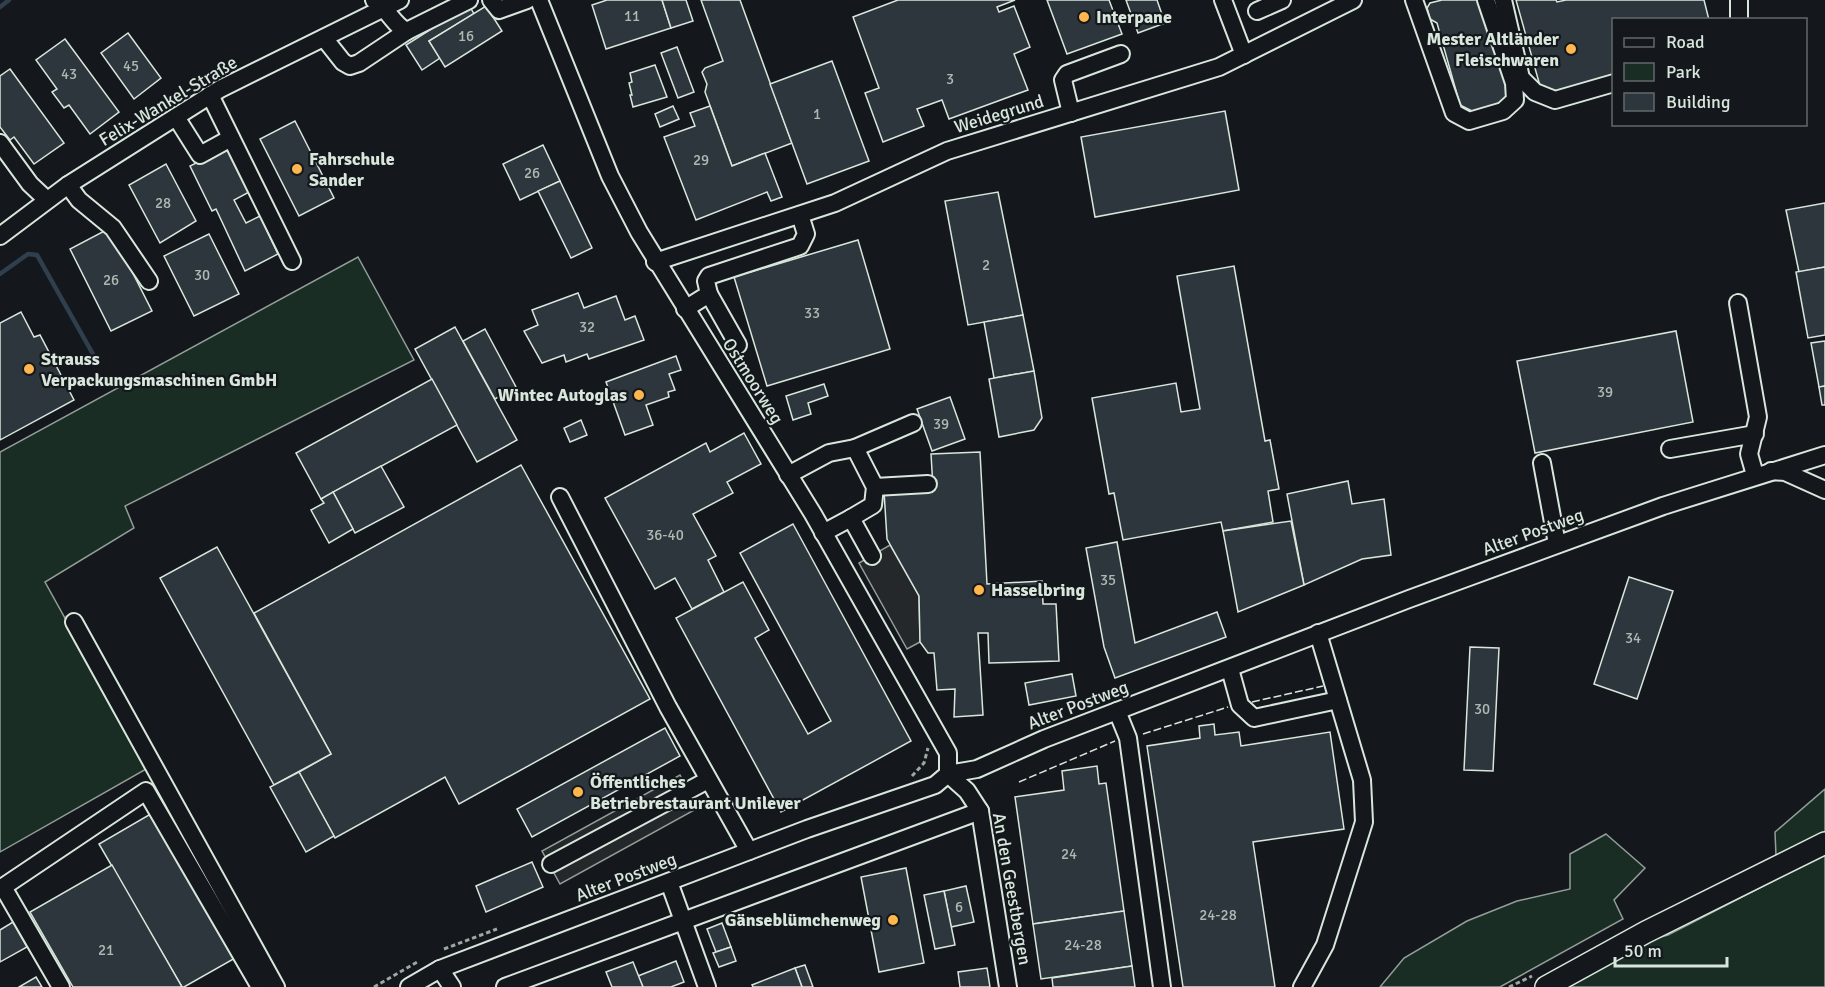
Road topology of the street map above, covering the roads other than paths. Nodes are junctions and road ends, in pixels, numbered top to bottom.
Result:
1 (469, 0) edge
2 (491, 0) edge
3 (527, 0) edge
4 (539, 0) edge
5 (1223, 0) edge
6 (1282, 0) edge
7 (1353, 0) edge
8 (1414, 0) edge
9 (1486, 0) edge
10 (1503, 0) edge
11 (1739, 0) edge
12 (387, 2) edge
13 (1335, 4) edge
14 (1257, 11) dead end
15 (1739, 18) edge
16 (406, 31) junction
17 (324, 38) junction
18 (1121, 54) dead end
19 (1244, 55) junction
20 (1612, 84) edge
21 (210, 95) junction
22 (1071, 112) junction
23 (176, 117) junction
24 (231, 138) junction
25 (0, 143) edge
26 (68, 185) junction
27 (47, 200) junction
28 (800, 215) junction
29 (0, 236) edge
30 (292, 261) dead end
31 (655, 262) junction
32 (149, 281) dead end
33 (709, 294) junction
34 (1738, 303) dead end
35 (685, 309) junction
36 (738, 345) dead end
37 (913, 423) dead end
38 (1755, 434) junction
39 (855, 448) junction
40 (1670, 449) dead end
41 (1825, 455) edge
42 (1542, 463) dead end
43 (1761, 473) junction
44 (788, 475) junction
45 (928, 483) dead end
46 (875, 487) junction
47 (1825, 490) edge
48 (560, 497) dead end
49 (850, 518) junction
50 (823, 533) junction
51 (1557, 544) junction
52 (872, 556) dead end
53 (74, 622) dead end
54 (1318, 633) junction
55 (1230, 669) junction
56 (1338, 700) junction
57 (1117, 711) junction
58 (948, 774) junction
59 (708, 780) junction
60 (980, 811) junction
61 (1825, 843) edge
62 (749, 851) junction
63 (551, 864) dead end
64 (669, 882) junction
65 (1, 888) edge
66 (681, 920) junction
67 (440, 969) junction
68 (61, 987) edge
69 (260, 987) edge
70 (276, 987) edge
71 (409, 987) edge
72 (452, 987) edge
73 (505, 987) edge
74 (706, 987) edge
75 (1008, 987) edge
76 (1162, 987) edge
77 (1302, 987) edge
78 (1546, 987) edge

1 - 16 street
2 - 3 street
4 - 31 street, Ostmoorweg
5 - 19 street
6 - 14 street
7 - 13 street, Weidegrund
8 - 9 street
10 - 20 street
11 - 15 street
12 - 16 street
12 - 17 street, Felix-Wankel-Straße
13 - 19 street, Weidegrund
16 - 17 street
17 - 21 street, Felix-Wankel-Straße
18 - 22 street
19 - 22 street, Weidegrund
21 - 23 street, Felix-Wankel-Straße
21 - 24 street
22 - 28 street, Weidegrund
23 - 24 street
23 - 26 street, Felix-Wankel-Straße
24 - 30 street
25 - 27 street
26 - 27 street, Felix-Wankel-Straße
26 - 32 street
27 - 29 street, Felix-Wankel-Straße
28 - 31 street, Weidegrund
28 - 33 street
31 - 35 street, Ostmoorweg
33 - 35 street
33 - 36 street
34 - 38 street
35 - 44 street, Ostmoorweg
37 - 39 street
38 - 40 street
38 - 43 street
39 - 44 street
39 - 46 street
41 - 43 street, Alter Postweg
42 - 51 street
43 - 47 street, Alter Postweg
43 - 51 street, Alter Postweg
44 - 50 street, Ostmoorweg
45 - 46 street
46 - 49 street
48 - 59 street
49 - 50 street
49 - 52 street
50 - 58 street, Ostmoorweg
51 - 54 street, Alter Postweg
53 - 70 street
54 - 55 street, Alter Postweg
54 - 56 street
55 - 56 street
55 - 57 street, Alter Postweg
56 - 77 street
57 - 58 street, Alter Postweg
57 - 76 street
58 - 60 street, An den Geestbergen
58 - 62 street, Alter Postweg
59 - 62 street
59 - 63 street
60 - 66 street
60 - 75 street, An den Geestbergen
61 - 78 main road
62 - 64 street, Alter Postweg
64 - 66 street
64 - 67 street, Alter Postweg
65 - 68 street
65 - 69 street
66 - 73 street
66 - 74 street
67 - 71 street, Alter Postweg
67 - 72 street

